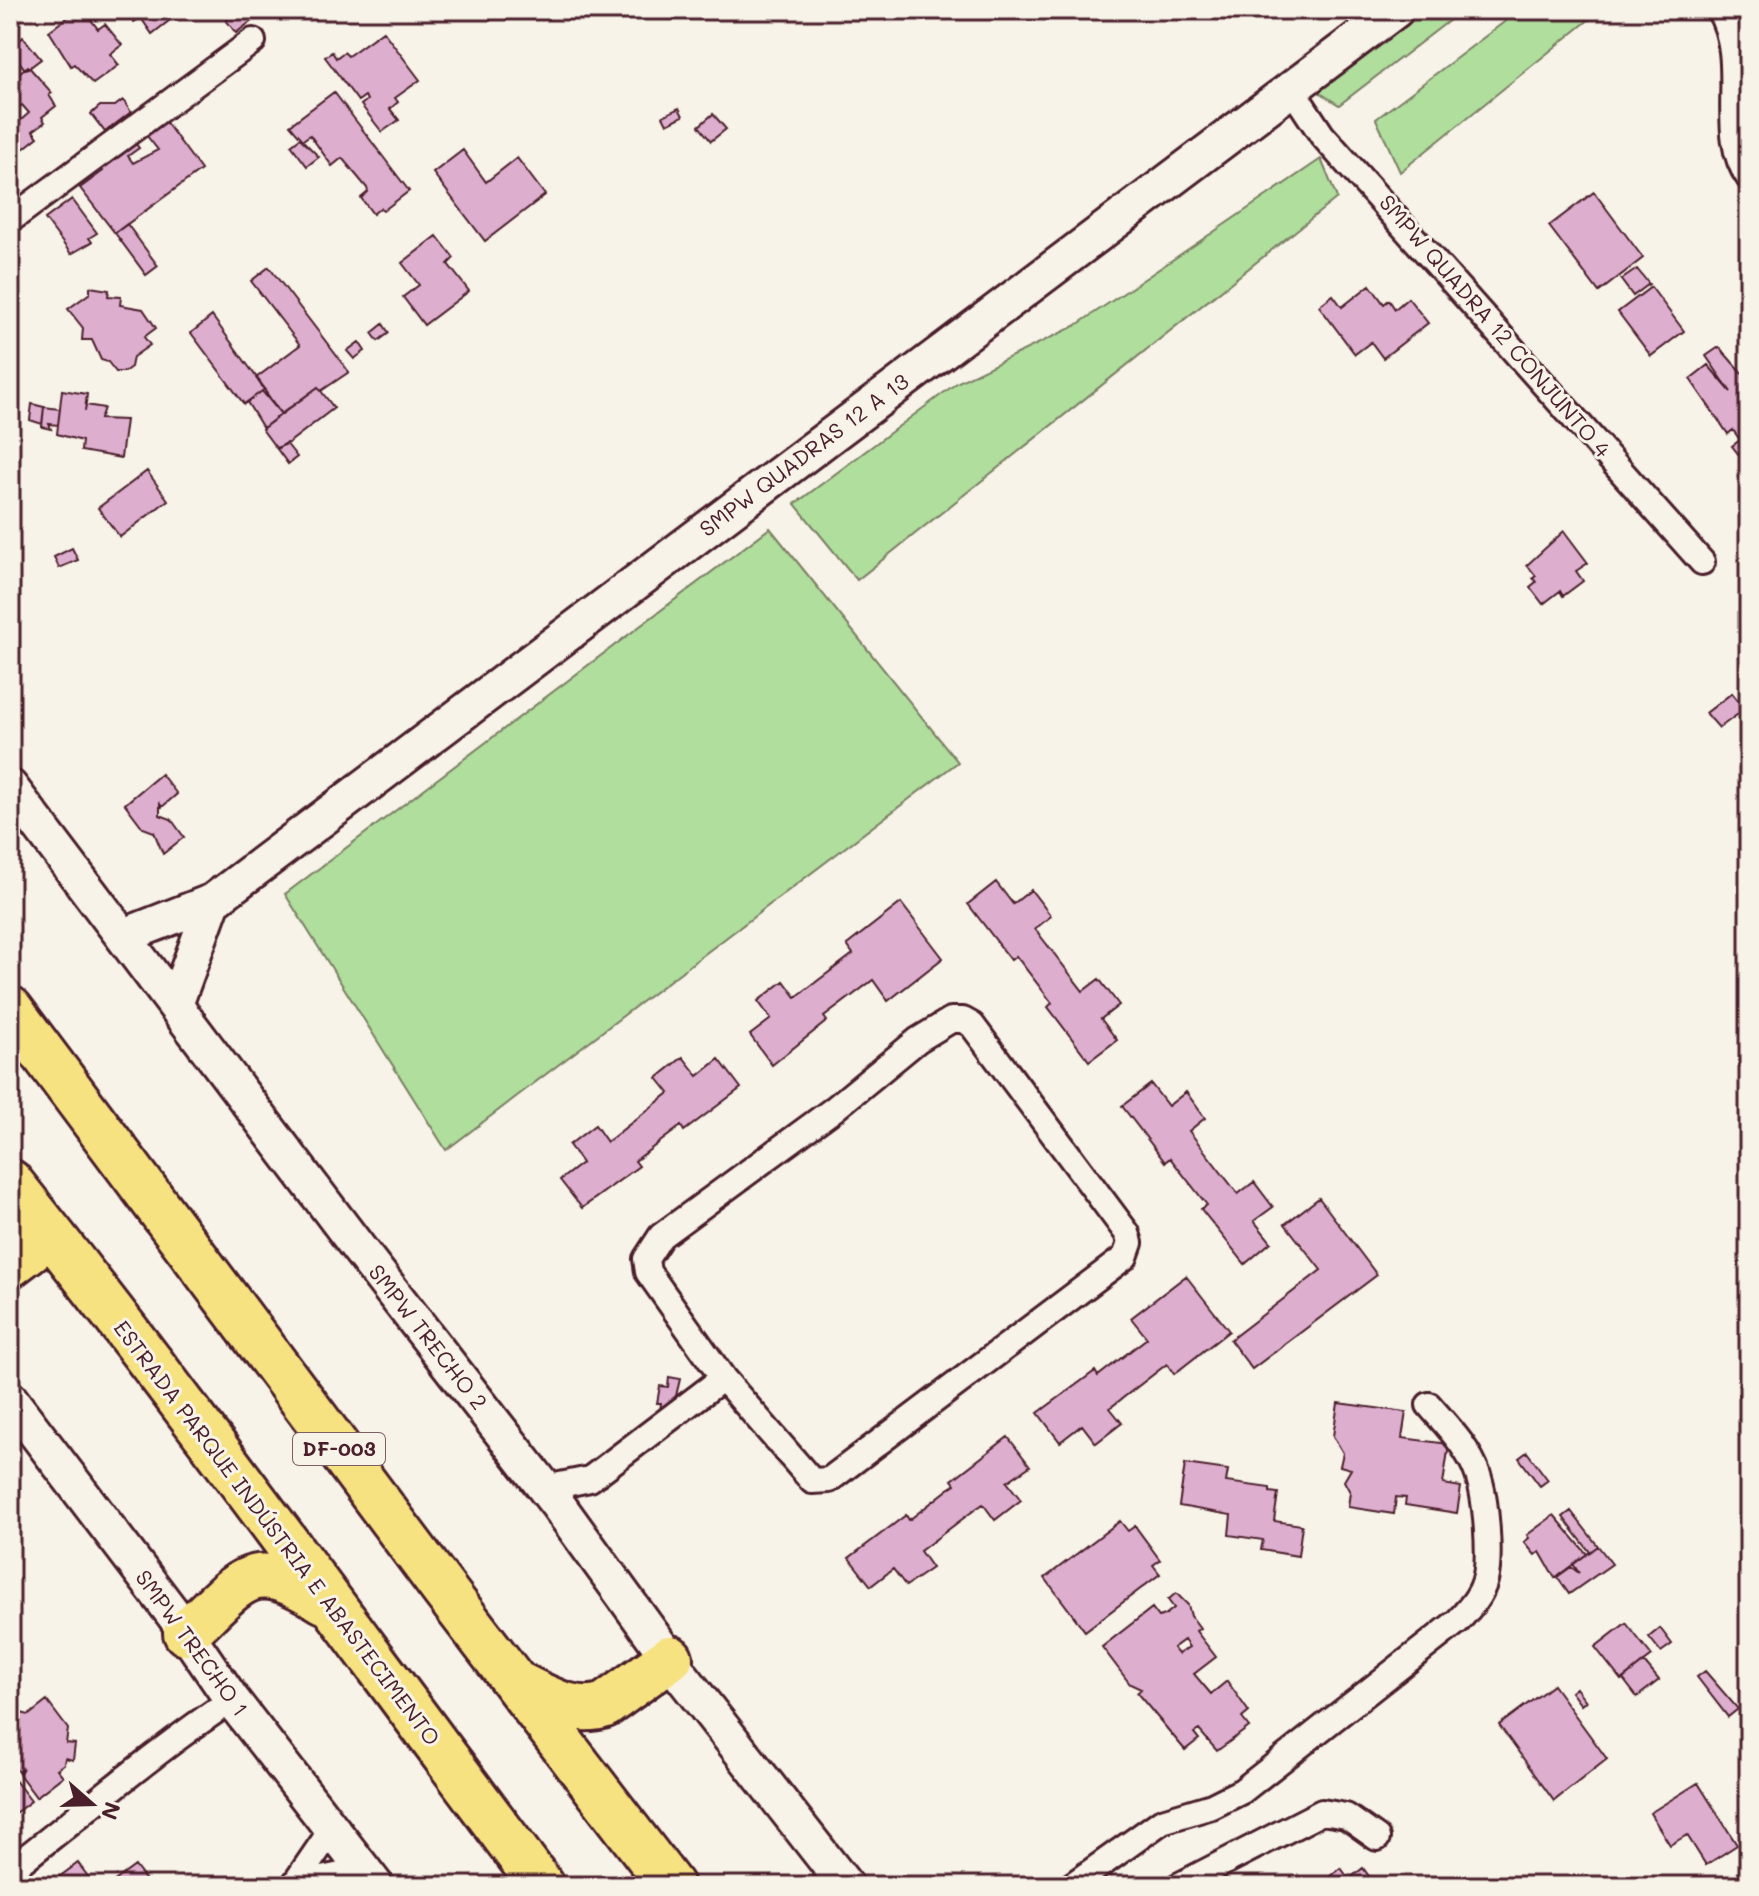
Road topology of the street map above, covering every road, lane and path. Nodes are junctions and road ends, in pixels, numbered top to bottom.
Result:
1 (1396, 10) edge
2 (1719, 10) edge
3 (253, 41) dead end
4 (1291, 88) junction
5 (1749, 178) edge
6 (10, 220) edge
7 (1702, 562) dead end
8 (10, 787) edge
9 (213, 901) junction
10 (124, 936) junction
11 (175, 1005) junction
12 (10, 1009) edge
13 (10, 1182) edge
14 (51, 1234) junction
15 (10, 1265) edge
16 (723, 1378) junction
17 (10, 1399) edge
18 (1429, 1405) dead end
19 (590, 1479) junction
20 (241, 1480) junction
21 (545, 1488) junction
22 (568, 1518) junction
23 (330, 1605) junction
24 (180, 1624) junction
25 (676, 1666) junction
26 (514, 1682) junction
27 (232, 1700) junction
28 (607, 1802) junction
29 (332, 1829) junction
30 (1377, 1838) dead end
31 (10, 1870) edge
32 (370, 1878) edge
33 (294, 1886) edge
34 (542, 1886) edge
35 (671, 1886) edge
36 (846, 1886) edge
37 (1071, 1886) edge
38 (1178, 1886) edge

1 - 4 street, SMPW QUADRAS 12 A 13
2 - 5 street
3 - 6 street
4 - 7 street, SMPW QUADRA 12 CONJUNTO 4
4 - 9 street, SMPW QUADRAS 12 A 13
8 - 10 street, SMPW TRECHO 2
9 - 10 street, SMPW QUADRAS 12 A 13
9 - 11 street
10 - 11 street, SMPW TRECHO 2
11 - 21 street, SMPW TRECHO 2
12 - 26 highway, DF-003
13 - 14 highway, ESTRADA PARQUE INDÚSTRIA E ABASTECIMENTO
14 - 15 highway
14 - 20 highway, ESTRADA PARQUE INDÚSTRIA E ABASTECIMENTO
16 - 16 street
16 - 19 street
17 - 24 street, SMPW TRECHO 1
18 - 37 street
19 - 21 street
19 - 22 street
20 - 23 highway, ESTRADA PARQUE INDÚSTRIA E ABASTECIMENTO
20 - 24 highway
21 - 22 street, SMPW TRECHO 2
22 - 25 street, SMPW TRECHO 2
23 - 24 highway
23 - 34 highway, ESTRADA PARQUE INDÚSTRIA E ABASTECIMENTO
24 - 27 street, SMPW TRECHO 1
25 - 26 highway
25 - 28 highway
25 - 36 street, SMPW TRECHO 2
26 - 28 highway, DF-003
27 - 29 street, SMPW TRECHO 1
27 - 31 street
28 - 35 highway, DF-003
29 - 32 street, SMPW TRECHO 1
29 - 33 street
30 - 38 street
32 - 33 street

